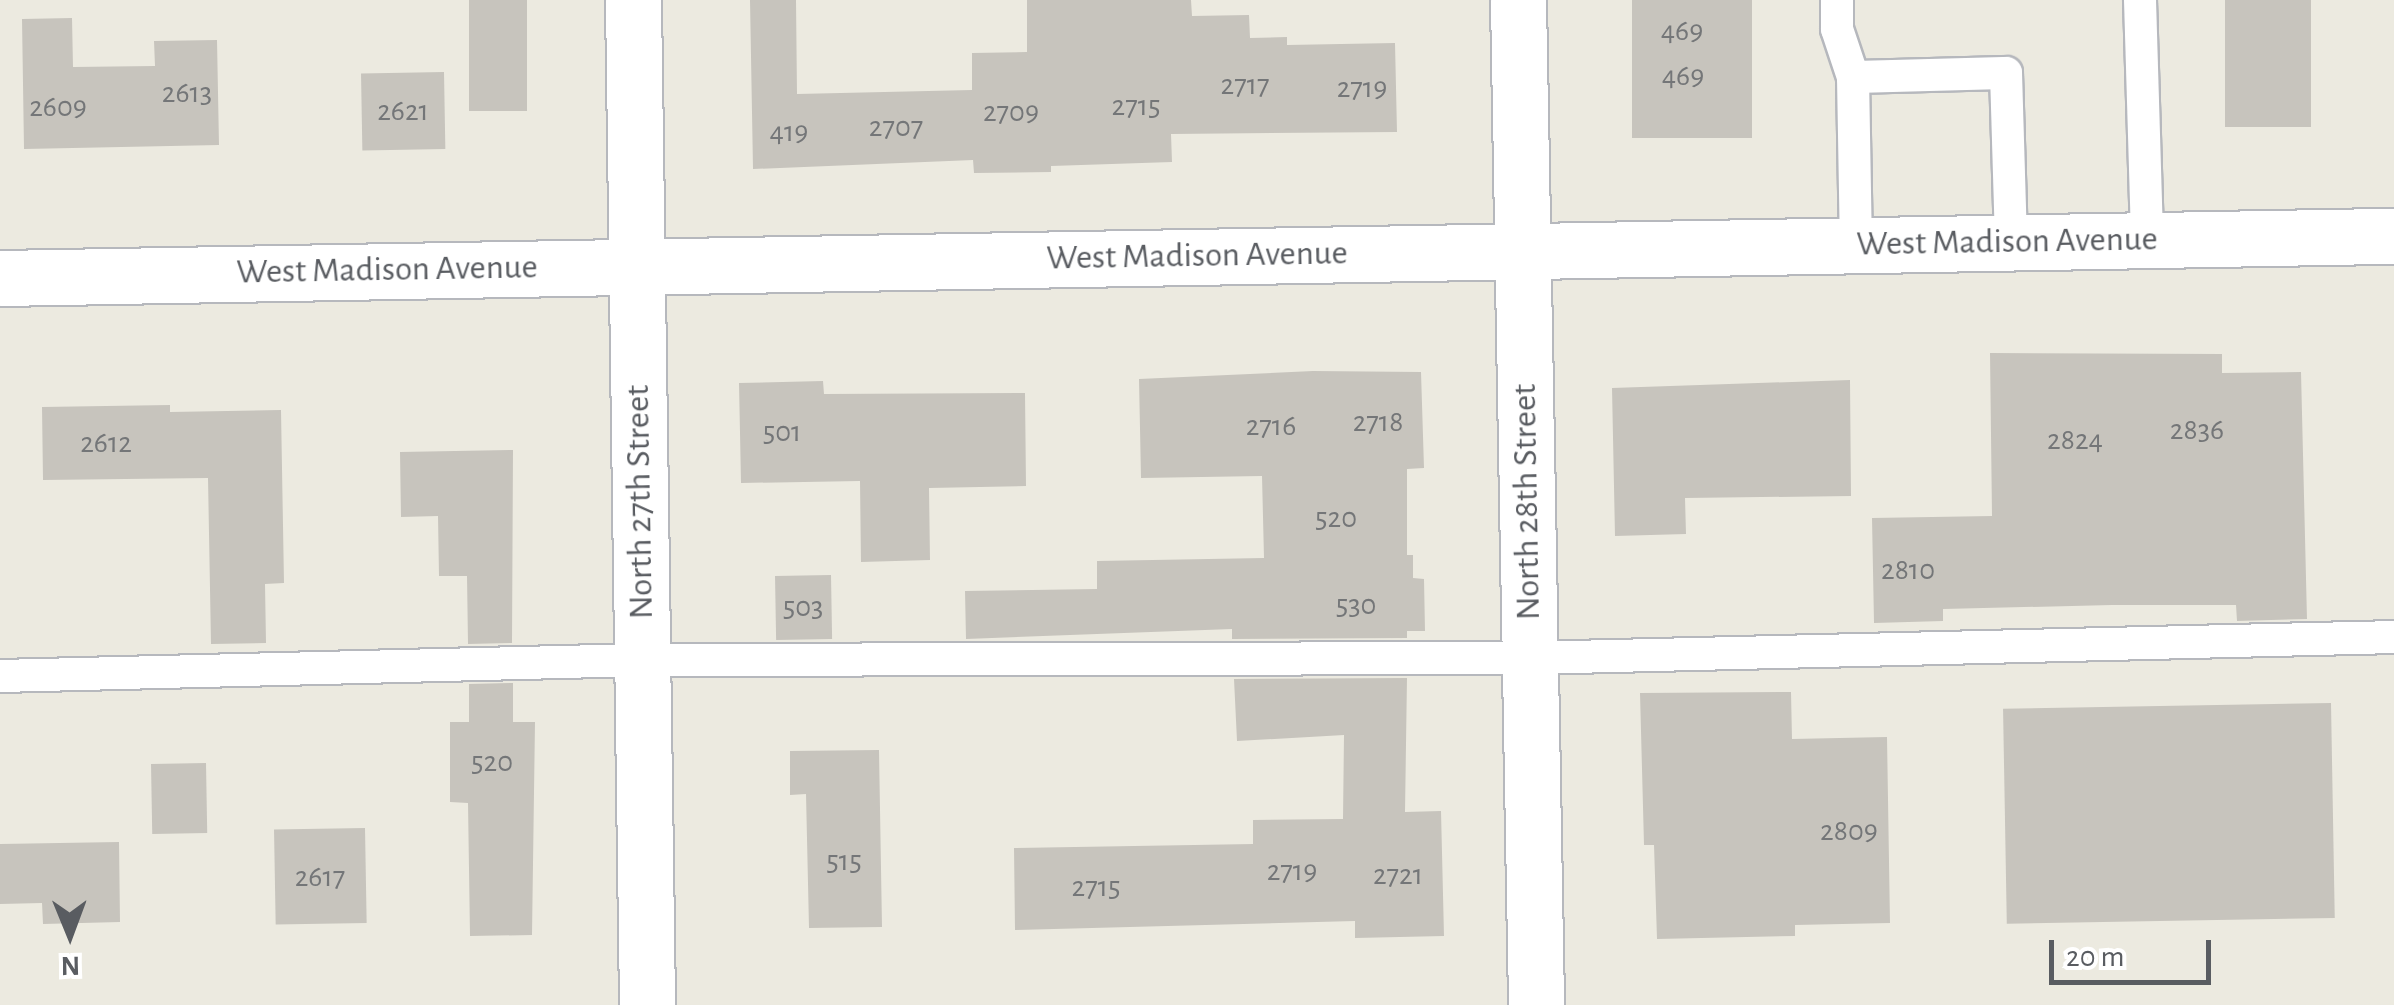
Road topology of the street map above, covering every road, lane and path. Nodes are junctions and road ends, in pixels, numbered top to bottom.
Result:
1 (633, 0) edge
2 (1518, 0) edge
3 (1837, 0) edge
4 (2140, 0) edge
5 (1853, 77) junction
6 (2394, 236) edge
7 (2146, 239) junction
8 (2011, 242) junction
9 (1856, 244) junction
10 (1524, 250) junction
11 (637, 265) junction
12 (0, 278) edge
13 (2394, 637) edge
14 (1530, 658) junction
15 (643, 660) junction
16 (0, 676) edge
17 (648, 1005) edge
18 (1536, 1005) edge

1 - 11 street, North 27th Street
2 - 10 street, North 28th Street
3 - 5 lane
4 - 7 lane
5 - 8 lane
5 - 9 lane
6 - 7 street, West Madison Avenue
7 - 8 street, West Madison Avenue
8 - 9 street, West Madison Avenue
9 - 10 street, West Madison Avenue
10 - 11 street, West Madison Avenue
10 - 14 street, North 28th Street
11 - 12 street, West Madison Avenue
11 - 15 street, North 27th Street
13 - 14 lane
14 - 15 lane
14 - 18 street, North 28th Street
15 - 16 lane
15 - 17 street, North 27th Street

